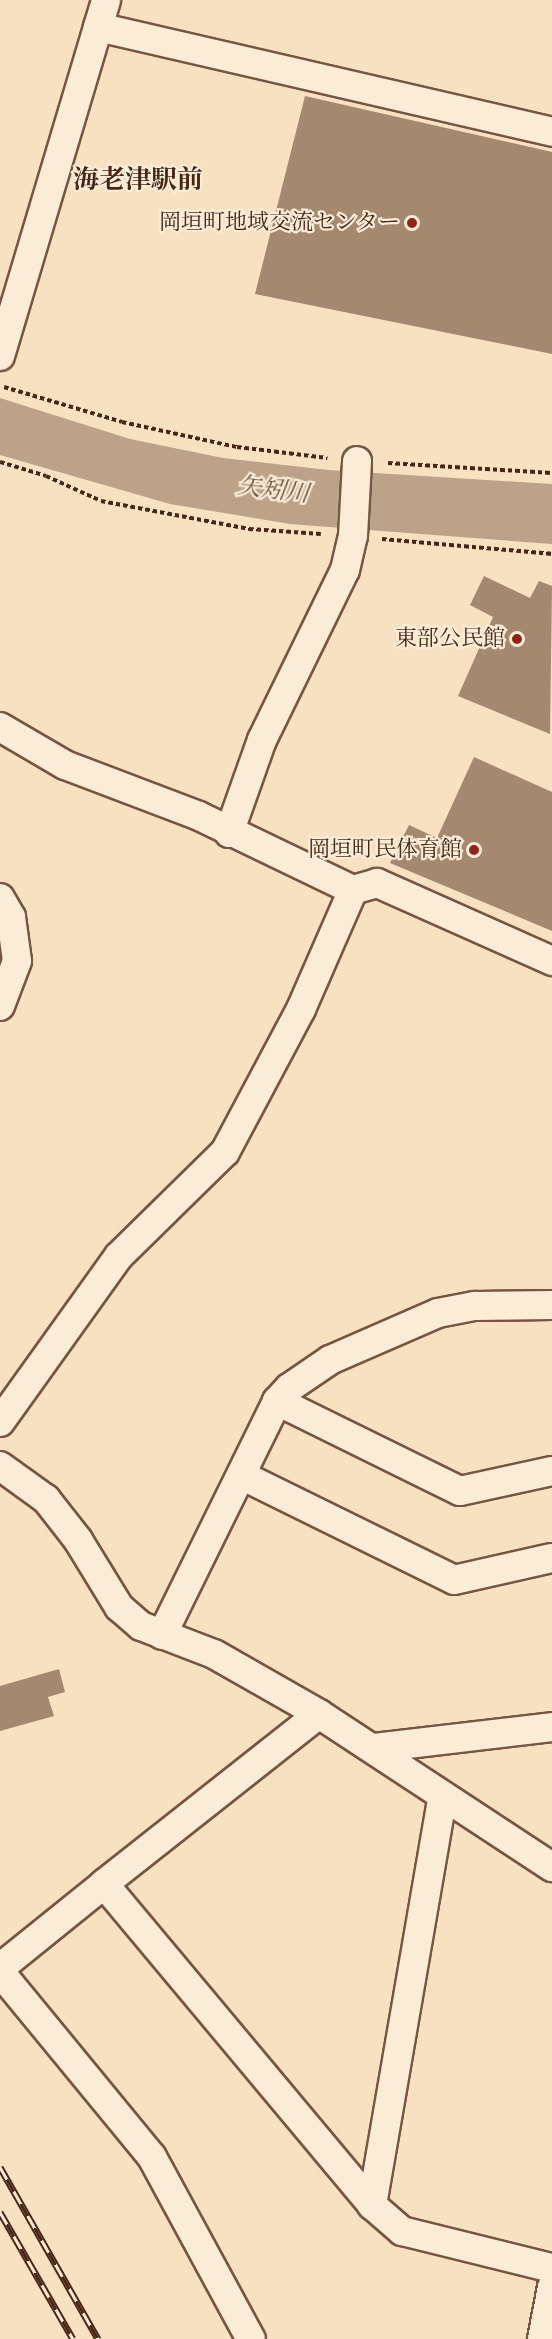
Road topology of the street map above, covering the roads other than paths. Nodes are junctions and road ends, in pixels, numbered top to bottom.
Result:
1 (106, 0) edge
2 (98, 27) junction
3 (552, 132) edge
4 (0, 356) edge
5 (357, 461) road end
6 (0, 727) edge
7 (229, 833) junction
8 (352, 890) junction
9 (0, 898) edge
10 (552, 961) edge
11 (0, 1006) edge
12 (552, 1305) edge
13 (277, 1401) junction
14 (0, 1422) edge
15 (0, 1466) edge
16 (552, 1471) edge
17 (241, 1475) junction
18 (552, 1558) edge
19 (162, 1635) junction
20 (319, 1714) junction
21 (552, 1727) edge
22 (374, 1748) junction
23 (443, 1796) junction
24 (552, 1867) edge
25 (104, 1884) junction
26 (0, 1970) edge
27 (372, 2205) junction
28 (552, 2268) edge
29 (552, 2287) edge
30 (250, 2339) edge
31 (542, 2339) edge

1 - 2 street
2 - 3 street
2 - 4 street
5 - 7 street
6 - 7 street
7 - 8 street
8 - 10 street
8 - 14 street
9 - 11 street
12 - 13 street
13 - 16 street
13 - 17 street
15 - 19 street
17 - 18 street
17 - 19 street
19 - 20 street
20 - 22 street
20 - 25 street
21 - 22 street
22 - 23 street
23 - 24 street
23 - 27 street
25 - 26 street
25 - 27 street
26 - 30 street
27 - 28 street
29 - 31 street

